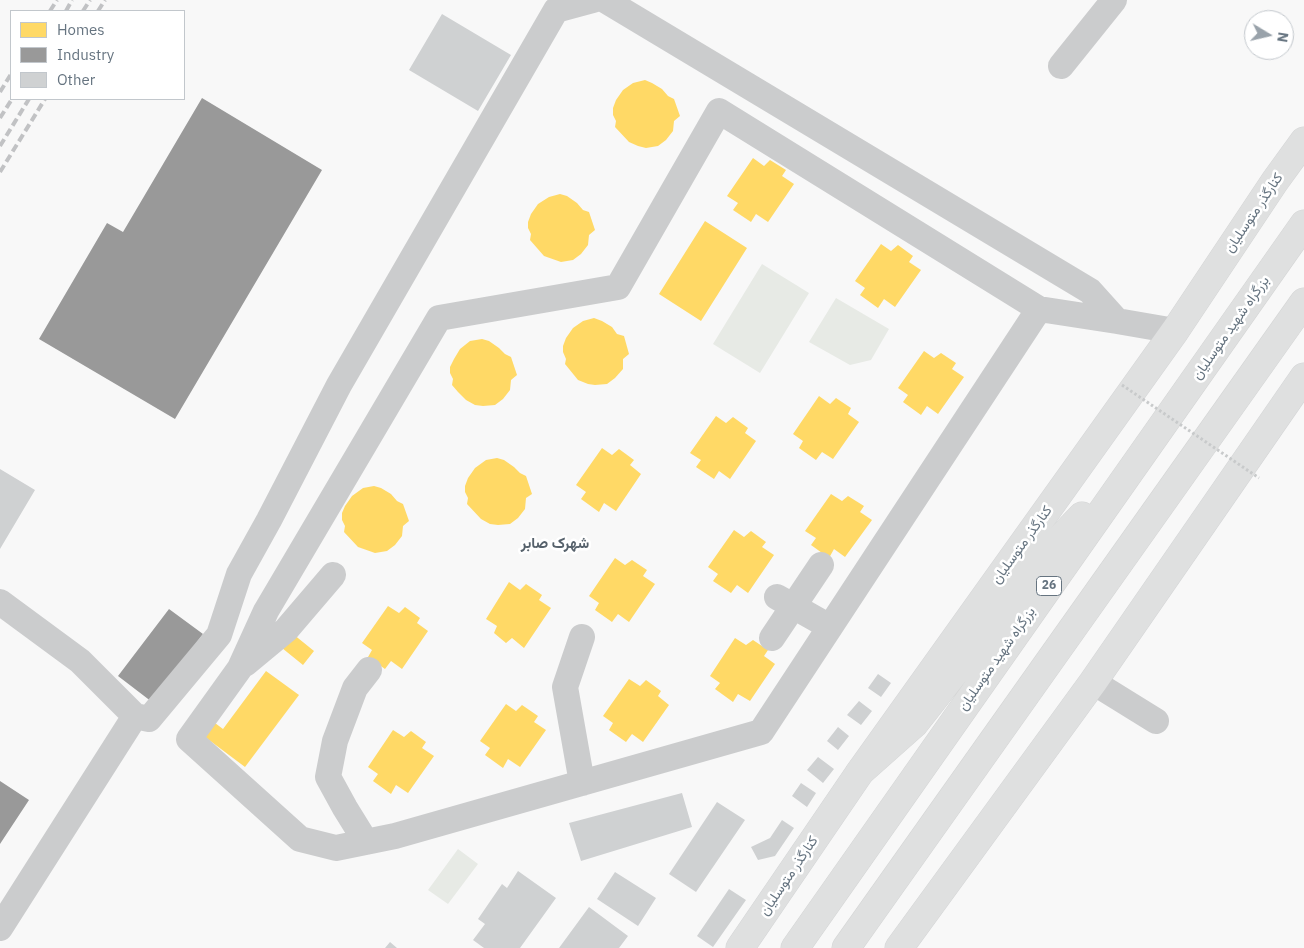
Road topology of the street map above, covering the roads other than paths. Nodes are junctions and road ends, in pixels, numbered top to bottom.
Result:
1 (593, 0) edge
2 (605, 0) edge
3 (1114, 0) edge
4 (1060, 66) dead end
5 (1304, 141) edge
6 (1304, 224) edge
7 (1304, 302) edge
8 (1039, 309) junction
9 (1116, 321) junction
10 (1175, 331) junction
11 (1304, 377) edge
12 (1145, 450) junction
13 (821, 565) dead end
14 (333, 575) dead end
15 (0, 602) edge
16 (785, 602) junction
17 (830, 627) junction
18 (582, 638) dead end
19 (772, 638) dead end
20 (240, 668) junction
21 (369, 670) dead end
22 (1093, 682) junction
23 (135, 716) junction
24 (1156, 721) dead end
25 (860, 772) junction
26 (582, 782) junction
27 (366, 842) junction
28 (0, 928) edge
29 (740, 948) edge
30 (795, 948) edge
31 (846, 948) edge
32 (899, 948) edge

1 - 23 street
2 - 9 street
3 - 4 street
5 - 10 main road, کنارگذر متوسلیان
6 - 12 main road, بزرگراه شهید متوسلیان / 26
7 - 31 main road
8 - 9 street
8 - 17 street
8 - 20 street
9 - 10 street
10 - 25 main road, کنارگذر متوسلیان
11 - 22 main road
12 - 25 main road
12 - 30 main road, بزرگراه شهید متوسلیان / 26
13 - 16 street
14 - 20 street
15 - 23 street
16 - 17 street
16 - 19 street
17 - 26 street
18 - 26 street
20 - 27 street
21 - 27 street
22 - 24 street
22 - 32 main road
23 - 28 street
25 - 29 main road, کنارگذر متوسلیان
26 - 27 street

